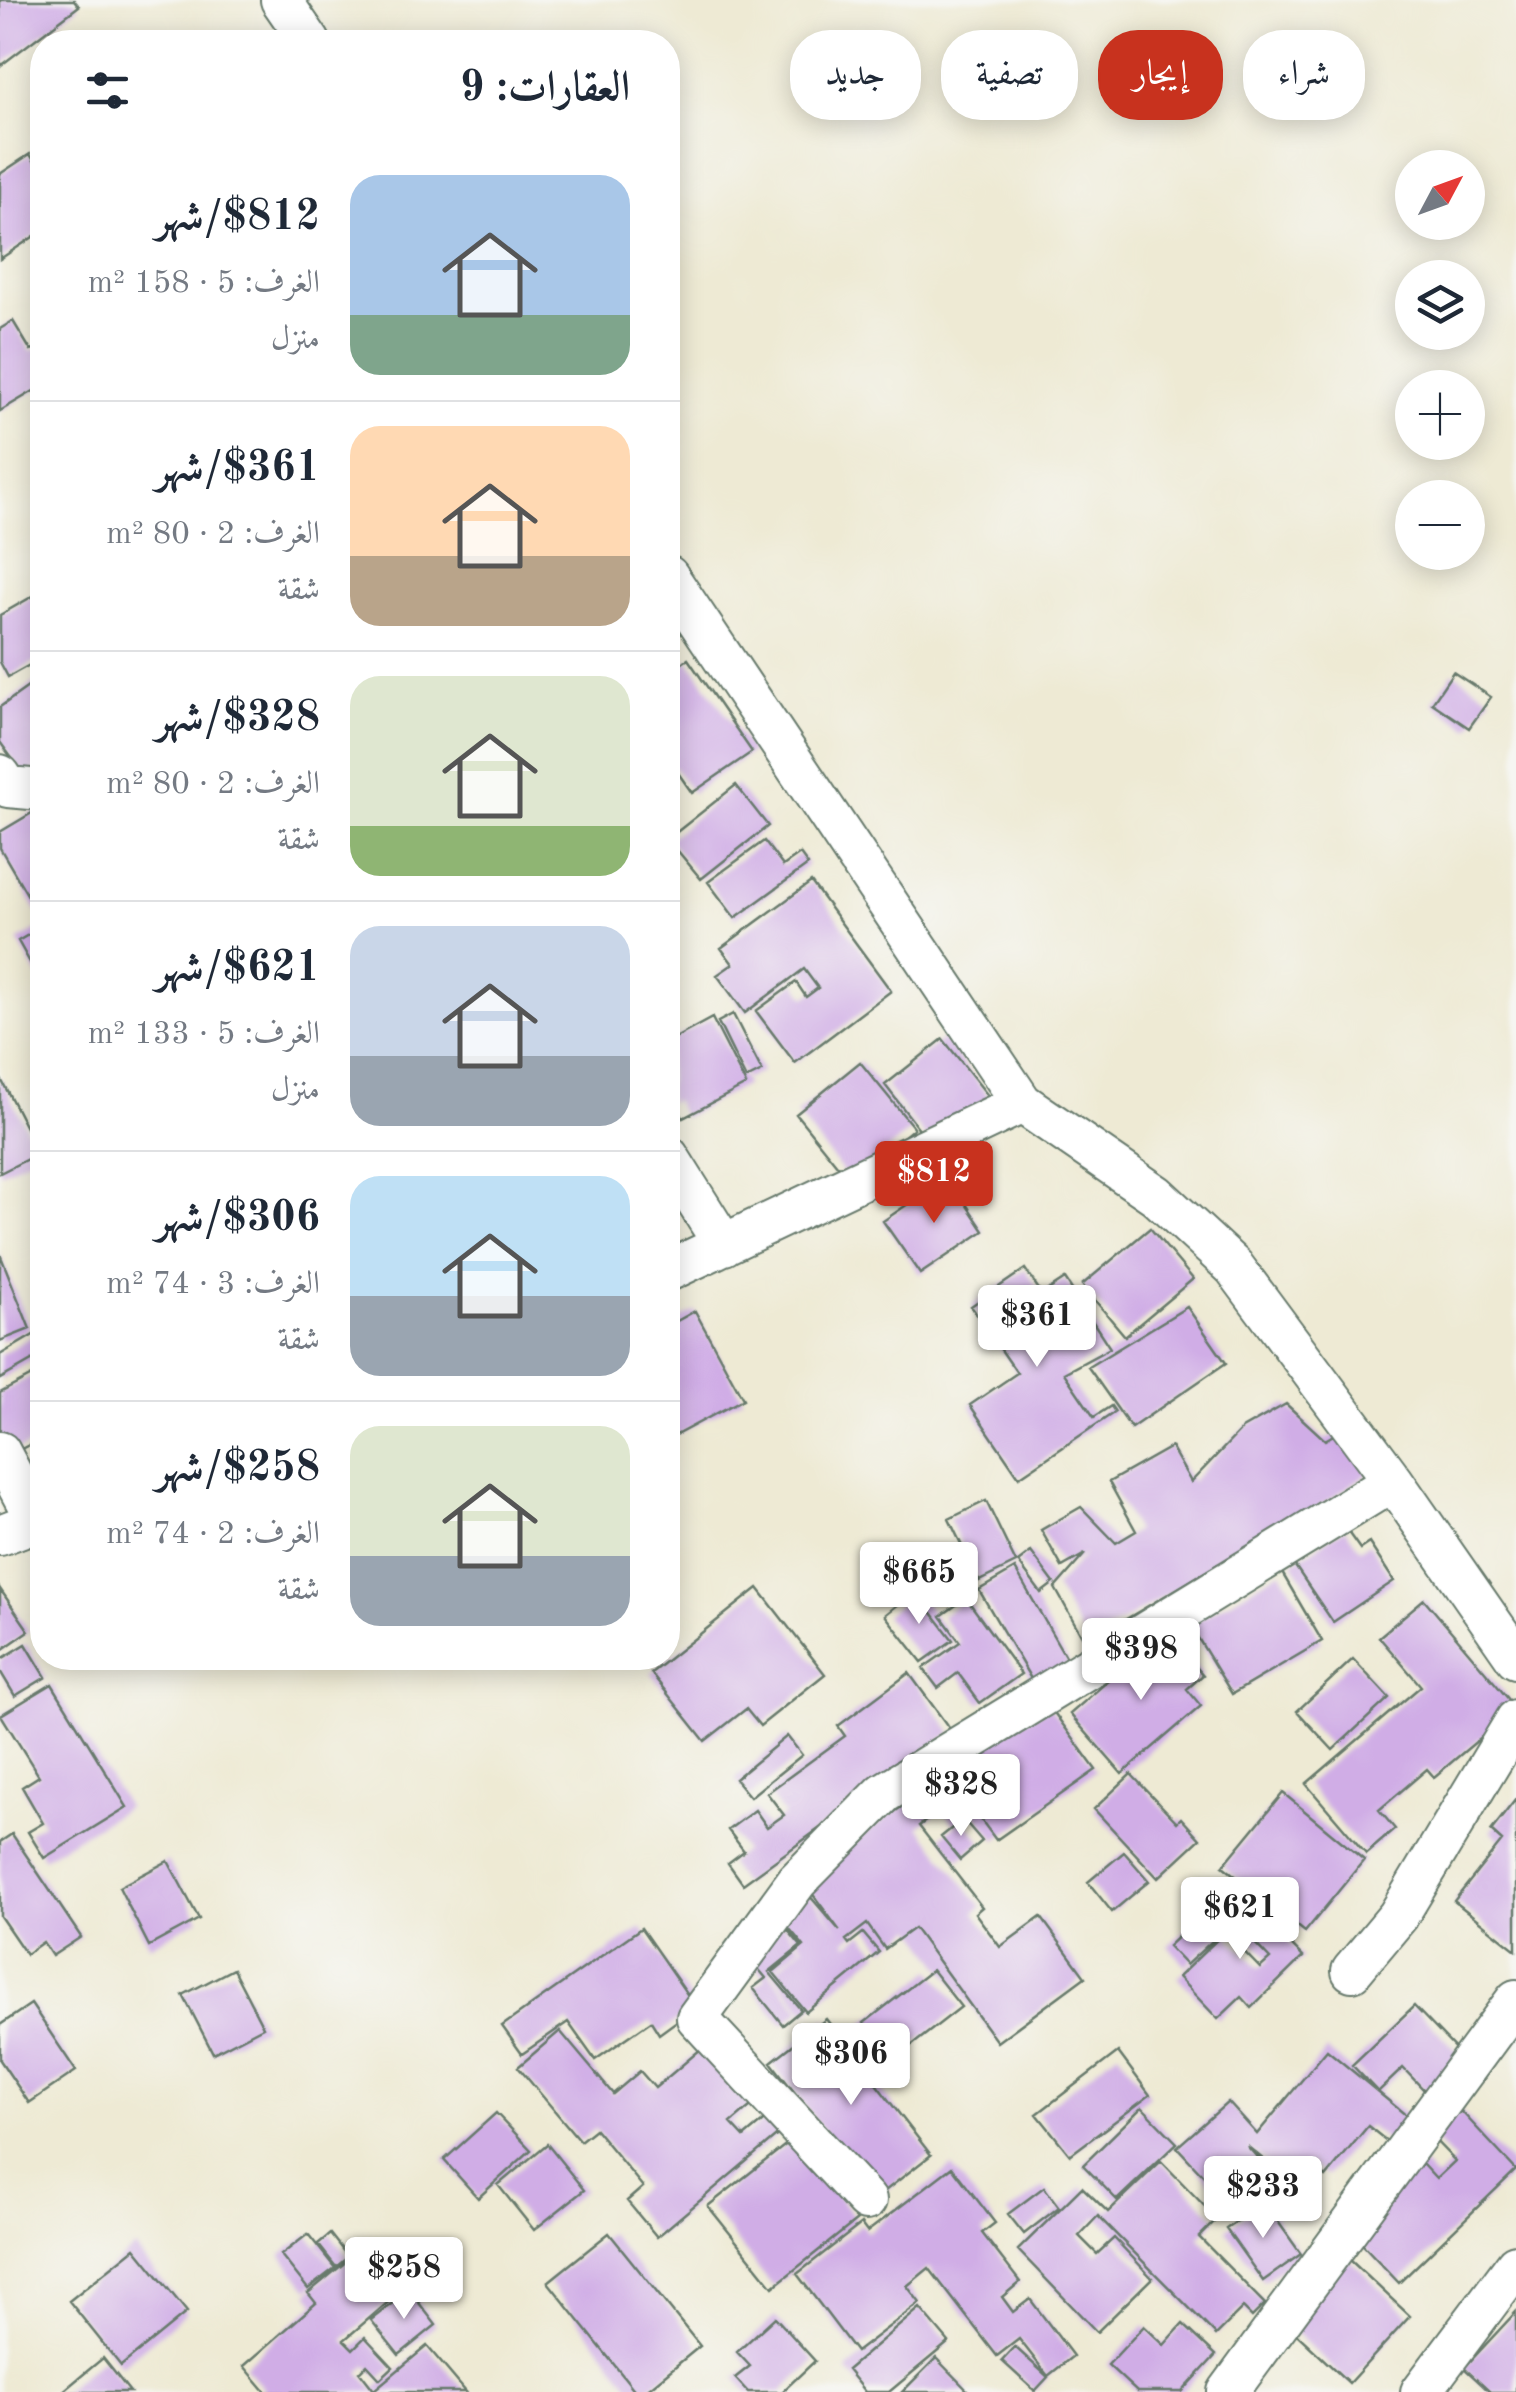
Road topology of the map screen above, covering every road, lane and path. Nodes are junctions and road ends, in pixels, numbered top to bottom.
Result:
1 (281, 0) edge
2 (302, 30) edge
3 (680, 594) edge
4 (0, 774) edge
5 (30, 789) edge
6 (1022, 1103) junction
7 (680, 1175) edge
8 (724, 1245) junction
9 (680, 1265) edge
10 (0, 1452) edge
11 (1393, 1480) junction
12 (26, 1525) edge
13 (1516, 1658) edge
14 (1516, 1720) edge
15 (1352, 1971) dead end
16 (1516, 2000) edge
17 (866, 2200) dead end
18 (1516, 2265) edge
19 (1228, 2392) edge
20 (1421, 2392) edge

1 - 2 street
3 - 6 street
4 - 5 street
6 - 8 street
6 - 11 street
7 - 8 street
8 - 9 street
10 - 12 street
11 - 13 street
11 - 17 street
14 - 15 street
16 - 19 street
18 - 20 street

